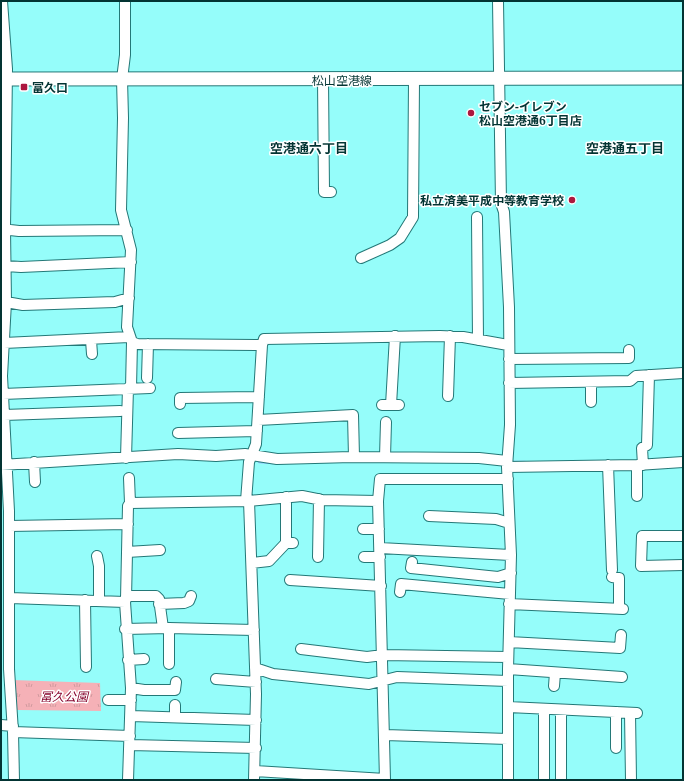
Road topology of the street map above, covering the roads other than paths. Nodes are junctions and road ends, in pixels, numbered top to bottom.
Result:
1 (2, 1) edge
2 (125, 1) edge
3 (498, 1) edge
4 (683, 78) edge
5 (4, 79) edge
6 (122, 79) junction
7 (323, 80) junction
8 (414, 80) junction
9 (499, 80) junction
10 (331, 192) dead end
11 (480, 224) dead end
12 (3, 229) edge
13 (126, 230) junction
14 (362, 258) dead end
15 (132, 262) junction
16 (6, 266) junction
17 (129, 298) junction
18 (6, 302) junction
19 (3, 332) edge
20 (395, 336) junction
21 (450, 336) junction
22 (91, 340) junction
23 (130, 340) junction
24 (478, 340) junction
25 (50, 341) junction
26 (4, 343) junction
27 (148, 344) junction
28 (262, 345) junction
29 (508, 345) junction
30 (629, 350) dead end
31 (50, 352) dead end
32 (92, 354) dead end
33 (509, 359) junction
34 (683, 373) edge
35 (649, 375) junction
36 (591, 382) junction
37 (509, 383) junction
38 (130, 388) junction
39 (449, 396) dead end
40 (2, 397) edge
41 (259, 397) junction
42 (591, 402) dead end
43 (180, 404) dead end
44 (390, 405) dead end
45 (115, 409) dead end
46 (3, 420) edge
47 (258, 420) junction
48 (386, 422) dead end
49 (257, 431) junction
50 (178, 433) dead end
51 (252, 455) junction
52 (354, 457) junction
53 (385, 457) junction
54 (126, 458) junction
55 (34, 462) junction
56 (641, 462) junction
57 (683, 462) edge
58 (507, 464) junction
59 (608, 465) junction
60 (5, 466) edge
61 (129, 478) dead end
62 (508, 479) junction
63 (35, 482) dead end
64 (637, 496) dead end
65 (286, 497) junction
66 (319, 499) junction
67 (248, 501) junction
68 (378, 501) junction
69 (5, 503) edge
70 (130, 503) junction
71 (429, 517) dead end
72 (509, 523) junction
73 (128, 524) junction
74 (9, 526) junction
75 (363, 529) dead end
76 (379, 529) junction
77 (683, 536) edge
78 (160, 550) dead end
79 (5, 552) edge
80 (127, 552) junction
81 (316, 552) dead end
82 (380, 553) junction
83 (511, 555) junction
84 (97, 556) dead end
85 (364, 557) dead end
86 (412, 562) dead end
87 (252, 563) junction
88 (683, 565) edge
89 (511, 573) junction
90 (290, 580) dead end
91 (381, 586) junction
92 (400, 592) dead end
93 (191, 596) dead end
94 (10, 598) junction
95 (126, 599) junction
96 (509, 599) junction
97 (85, 600) junction
98 (99, 601) junction
99 (159, 604) junction
100 (166, 628) junction
101 (126, 629) junction
102 (254, 630) junction
103 (621, 635) dead end
104 (509, 642) junction
105 (307, 647) dead end
106 (383, 655) junction
107 (508, 657) junction
108 (144, 659) dead end
109 (128, 660) junction
110 (169, 664) dead end
111 (86, 667) dead end
112 (255, 668) junction
113 (508, 669) junction
114 (555, 672) junction
115 (622, 677) dead end
116 (216, 679) dead end
117 (384, 681) junction
118 (508, 681) junction
119 (6, 682) edge
120 (176, 682) dead end
121 (256, 682) junction
122 (554, 686) dead end
123 (131, 688) junction
124 (108, 700) dead end
125 (131, 700) junction
126 (175, 705) dead end
127 (508, 708) junction
128 (544, 709) junction
129 (561, 710) junction
130 (616, 712) junction
131 (131, 716) junction
132 (175, 717) junction
133 (256, 720) junction
134 (1, 725) edge
135 (13, 729) junction
136 (385, 734) junction
137 (508, 739) junction
138 (130, 740) junction
139 (256, 748) junction
140 (616, 748) dead end
141 (254, 775) edge
142 (385, 779) edge
143 (14, 780) edge
144 (128, 780) edge
145 (508, 780) edge
146 (544, 780) edge
147 (561, 780) edge
148 (632, 780) edge

1 - 5 street
2 - 6 street
3 - 9 street
4 - 9 main road, 松山空港線
5 - 6 main road, 松山空港線
5 - 12 street
6 - 7 main road, 松山空港線
6 - 13 street
7 - 8 main road, 松山空港線
7 - 10 street
8 - 9 main road, 松山空港線
8 - 14 street
9 - 29 street
11 - 24 street
12 - 13 street
12 - 16 street
13 - 15 street
15 - 16 street
15 - 17 street
16 - 18 street
17 - 18 street
17 - 23 street
18 - 19 street
19 - 26 street
20 - 21 street
20 - 28 street
20 - 44 street
21 - 24 street
21 - 39 street
22 - 23 street
22 - 25 street
22 - 32 street
23 - 27 street
23 - 38 street
24 - 29 street
25 - 26 street
25 - 31 street
26 - 40 street
27 - 28 street
27 - 38 street
28 - 41 street
29 - 33 street
30 - 33 street
33 - 37 street
34 - 35 street
35 - 36 street
35 - 56 street
36 - 37 street
36 - 42 street
37 - 58 street
38 - 40 street
38 - 54 street
40 - 46 street
41 - 43 street
41 - 47 street
45 - 46 street
46 - 60 street
47 - 49 street
47 - 52 street
48 - 53 street
49 - 50 street
49 - 51 street
51 - 52 street
51 - 54 street
51 - 67 street
52 - 53 street
53 - 58 street
54 - 55 street
55 - 60 street
55 - 63 street
56 - 57 street
56 - 59 street
56 - 64 street
58 - 59 street
58 - 62 street
59 - 96 street
60 - 69 street
61 - 70 street
62 - 68 street
62 - 72 street
65 - 66 street
65 - 67 street
65 - 87 street
66 - 68 street
66 - 81 street
67 - 70 street
67 - 87 street
68 - 76 street
69 - 74 street
70 - 73 street
71 - 72 street
72 - 83 street
73 - 74 street
73 - 80 street
74 - 79 street
75 - 76 street
76 - 82 street
77 - 88 street
78 - 80 street
79 - 94 street
80 - 95 street
82 - 83 street
82 - 85 street
82 - 91 street
83 - 89 street
84 - 98 street
86 - 89 street
87 - 102 street
89 - 96 street
90 - 91 street
91 - 106 street
92 - 96 street
93 - 99 street
94 - 97 street
94 - 119 street
95 - 98 street
95 - 99 street
95 - 101 street
96 - 104 street
97 - 98 street
97 - 111 street
99 - 100 street
100 - 101 street
100 - 102 street
100 - 110 street
101 - 109 street
102 - 112 street
103 - 104 street
104 - 107 street
105 - 106 street
106 - 107 street
106 - 117 street
107 - 113 street
108 - 109 street
109 - 123 street
112 - 117 street
112 - 121 street
113 - 114 street
113 - 118 street
114 - 115 street
114 - 122 street
116 - 121 street
117 - 118 street
117 - 136 street
118 - 127 street
119 - 135 street
120 - 123 street
121 - 133 street
123 - 125 street
124 - 125 street
125 - 131 street
126 - 132 street
127 - 128 street
127 - 137 street
128 - 129 street
128 - 146 street
129 - 130 street
129 - 147 street
130 - 140 street
130 - 148 street
131 - 132 street
131 - 138 street
132 - 133 street
133 - 139 street
134 - 135 street
135 - 138 street
135 - 143 street
136 - 137 street
136 - 142 street
137 - 145 street
138 - 139 street
138 - 144 street
139 - 141 street
141 - 142 street

